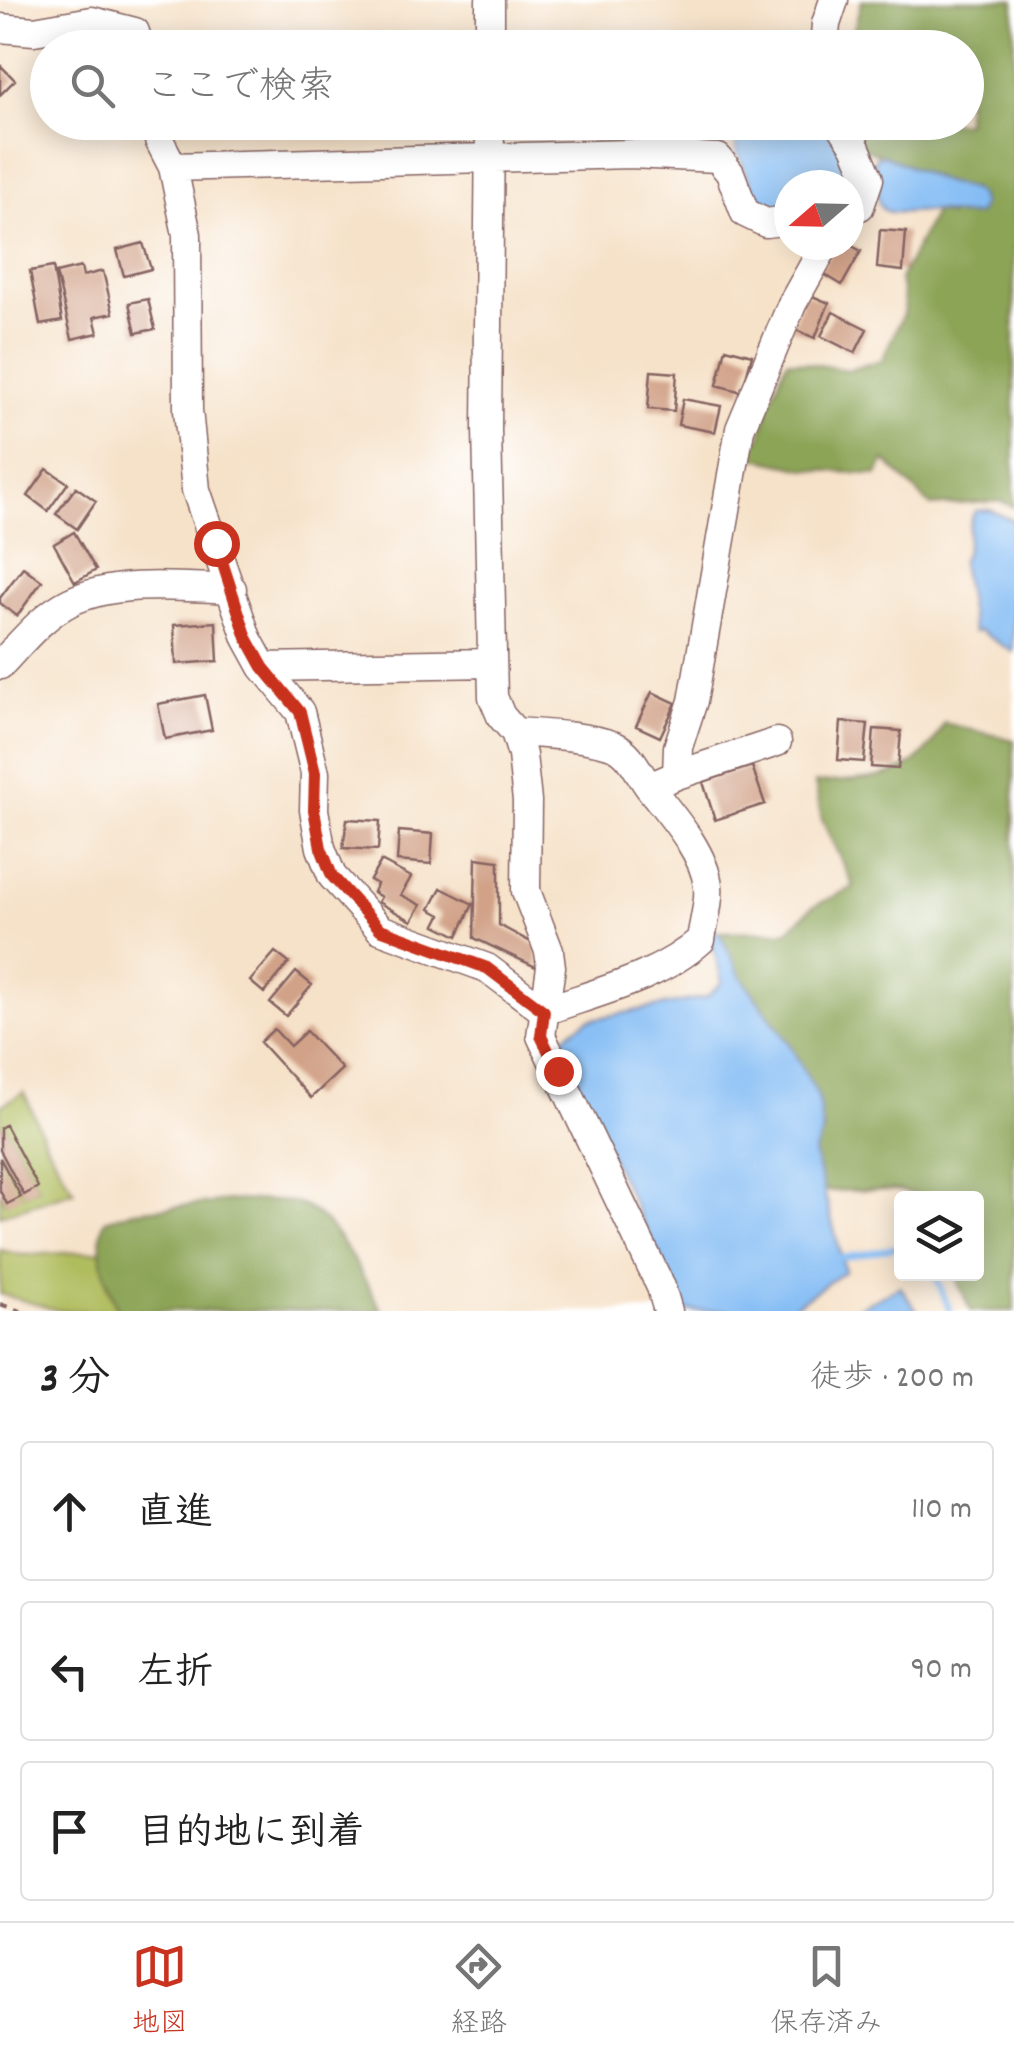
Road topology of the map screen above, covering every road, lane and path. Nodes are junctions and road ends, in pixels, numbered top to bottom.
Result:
1 (490, 0) edge
2 (834, 0) edge
3 (0, 28) edge
4 (40, 30) edge
5 (126, 30) edge
6 (490, 30) edge
7 (826, 30) edge
8 (30, 31) edge
9 (159, 140) edge
10 (490, 140) edge
11 (851, 140) edge
12 (490, 158) junction
13 (172, 167) junction
14 (864, 194) edge
15 (774, 222) edge
16 (816, 260) edge
17 (232, 589) junction
18 (0, 664) edge
19 (492, 664) junction
20 (263, 667) junction
21 (515, 732) junction
22 (777, 742) dead end
23 (677, 776) junction
24 (650, 787) junction
25 (544, 1011) junction
26 (0, 1304) edge
27 (21, 1311) edge
28 (668, 1311) edge

1 - 6 street
2 - 7 street
3 - 8 street
4 - 5 street
9 - 13 street
10 - 12 street
11 - 14 street
12 - 13 street
12 - 15 street
12 - 19 street
13 - 17 street
16 - 23 street
17 - 18 street
17 - 20 street
19 - 20 street
19 - 21 street
20 - 25 street
21 - 24 street
21 - 25 street
22 - 23 street
23 - 24 street
24 - 25 street
25 - 28 street
26 - 27 path

